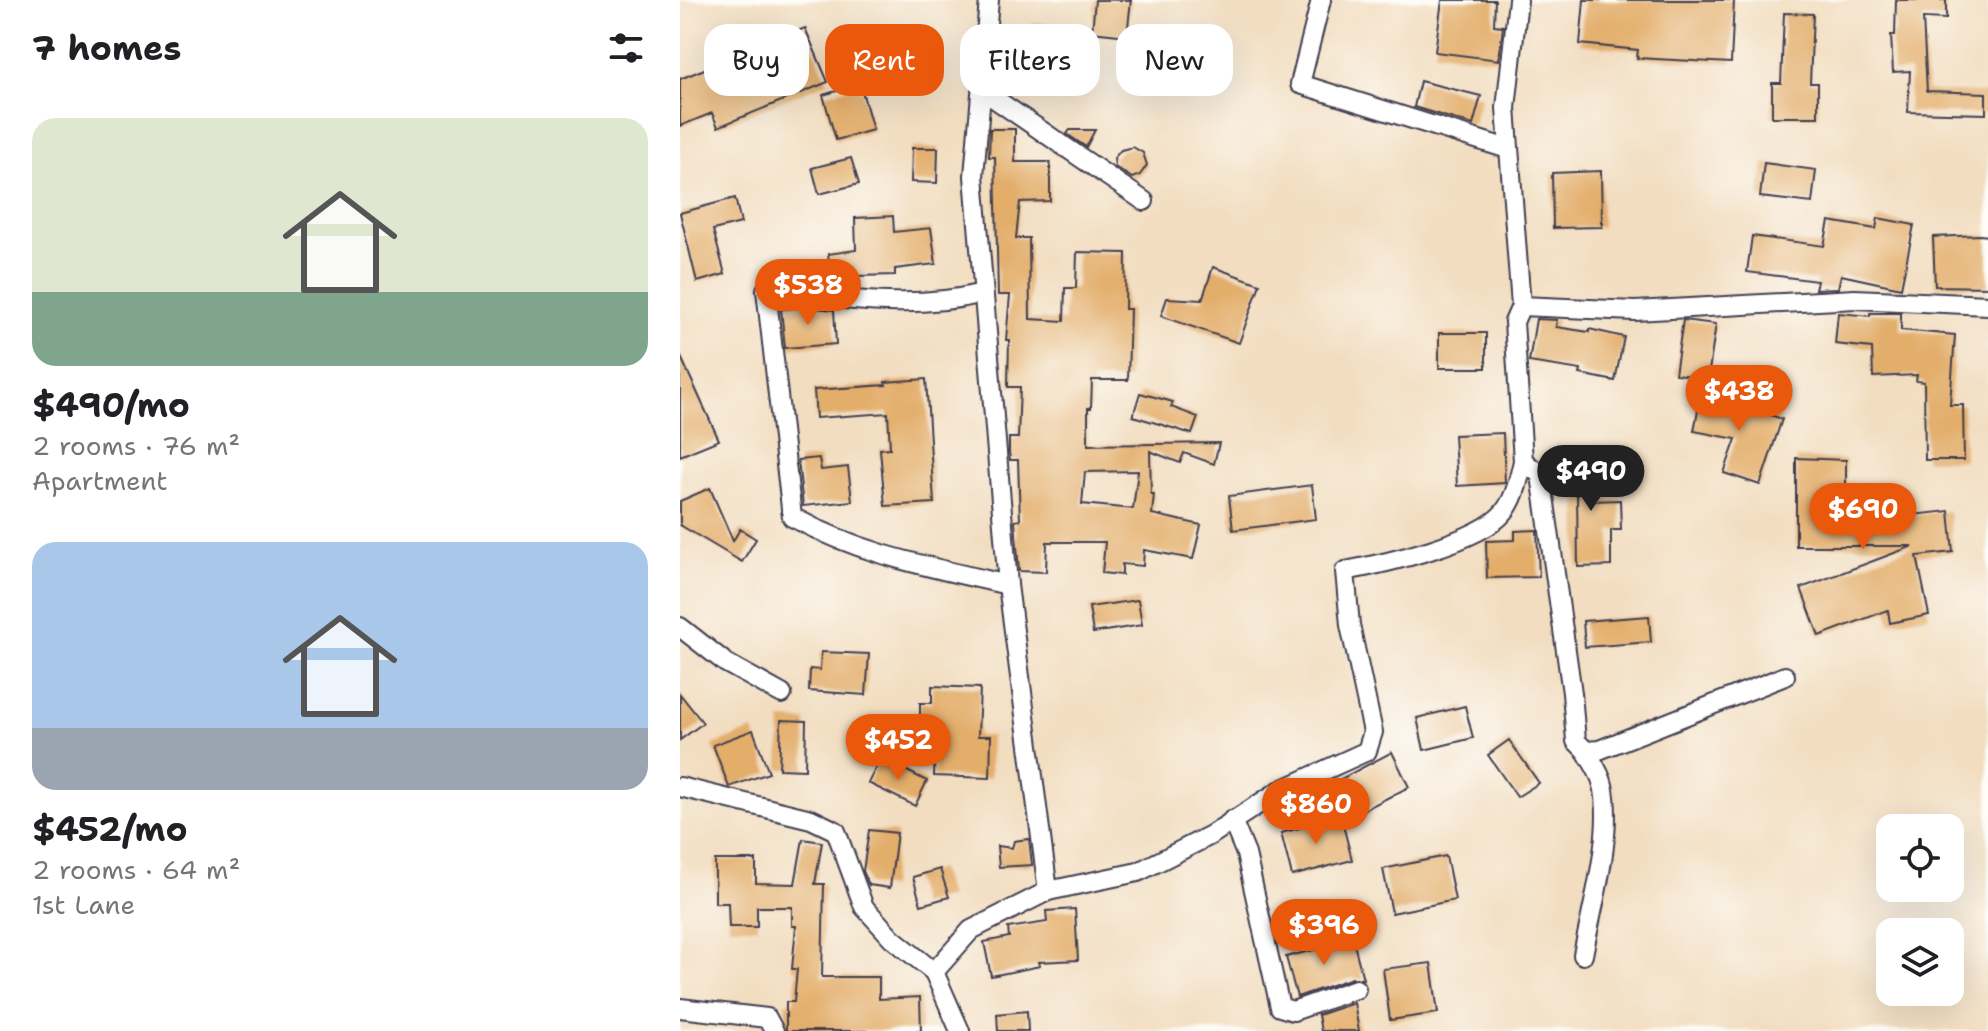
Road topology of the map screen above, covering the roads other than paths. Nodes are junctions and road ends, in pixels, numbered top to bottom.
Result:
1 (989, 0) edge
2 (1321, 0) edge
3 (1518, 0) edge
4 (987, 24) edge
5 (981, 96) edge
6 (991, 96) edge
7 (1508, 149) junction
8 (1144, 201) dead end
9 (979, 294) dead end
10 (1988, 305) edge
11 (1521, 306) junction
12 (1523, 461) junction
13 (1008, 585) junction
14 (680, 627) edge
15 (1785, 676) dead end
16 (782, 694) dead end
17 (1586, 751) junction
18 (680, 787) edge
19 (1232, 820) junction
20 (1048, 891) junction
21 (1583, 955) dead end
22 (934, 972) junction
23 (1356, 989) dead end
24 (680, 1008) edge
25 (774, 1031) edge
26 (960, 1031) edge

1 - 4 street
2 - 7 street
3 - 7 street
5 - 13 street
6 - 8 street
7 - 11 street
9 - 13 street
10 - 11 street
11 - 12 street
12 - 17 street
12 - 19 street
13 - 20 street
14 - 16 street
15 - 17 street
17 - 21 street
18 - 22 street
19 - 20 street
19 - 23 street
20 - 22 street
22 - 26 street
24 - 25 street

